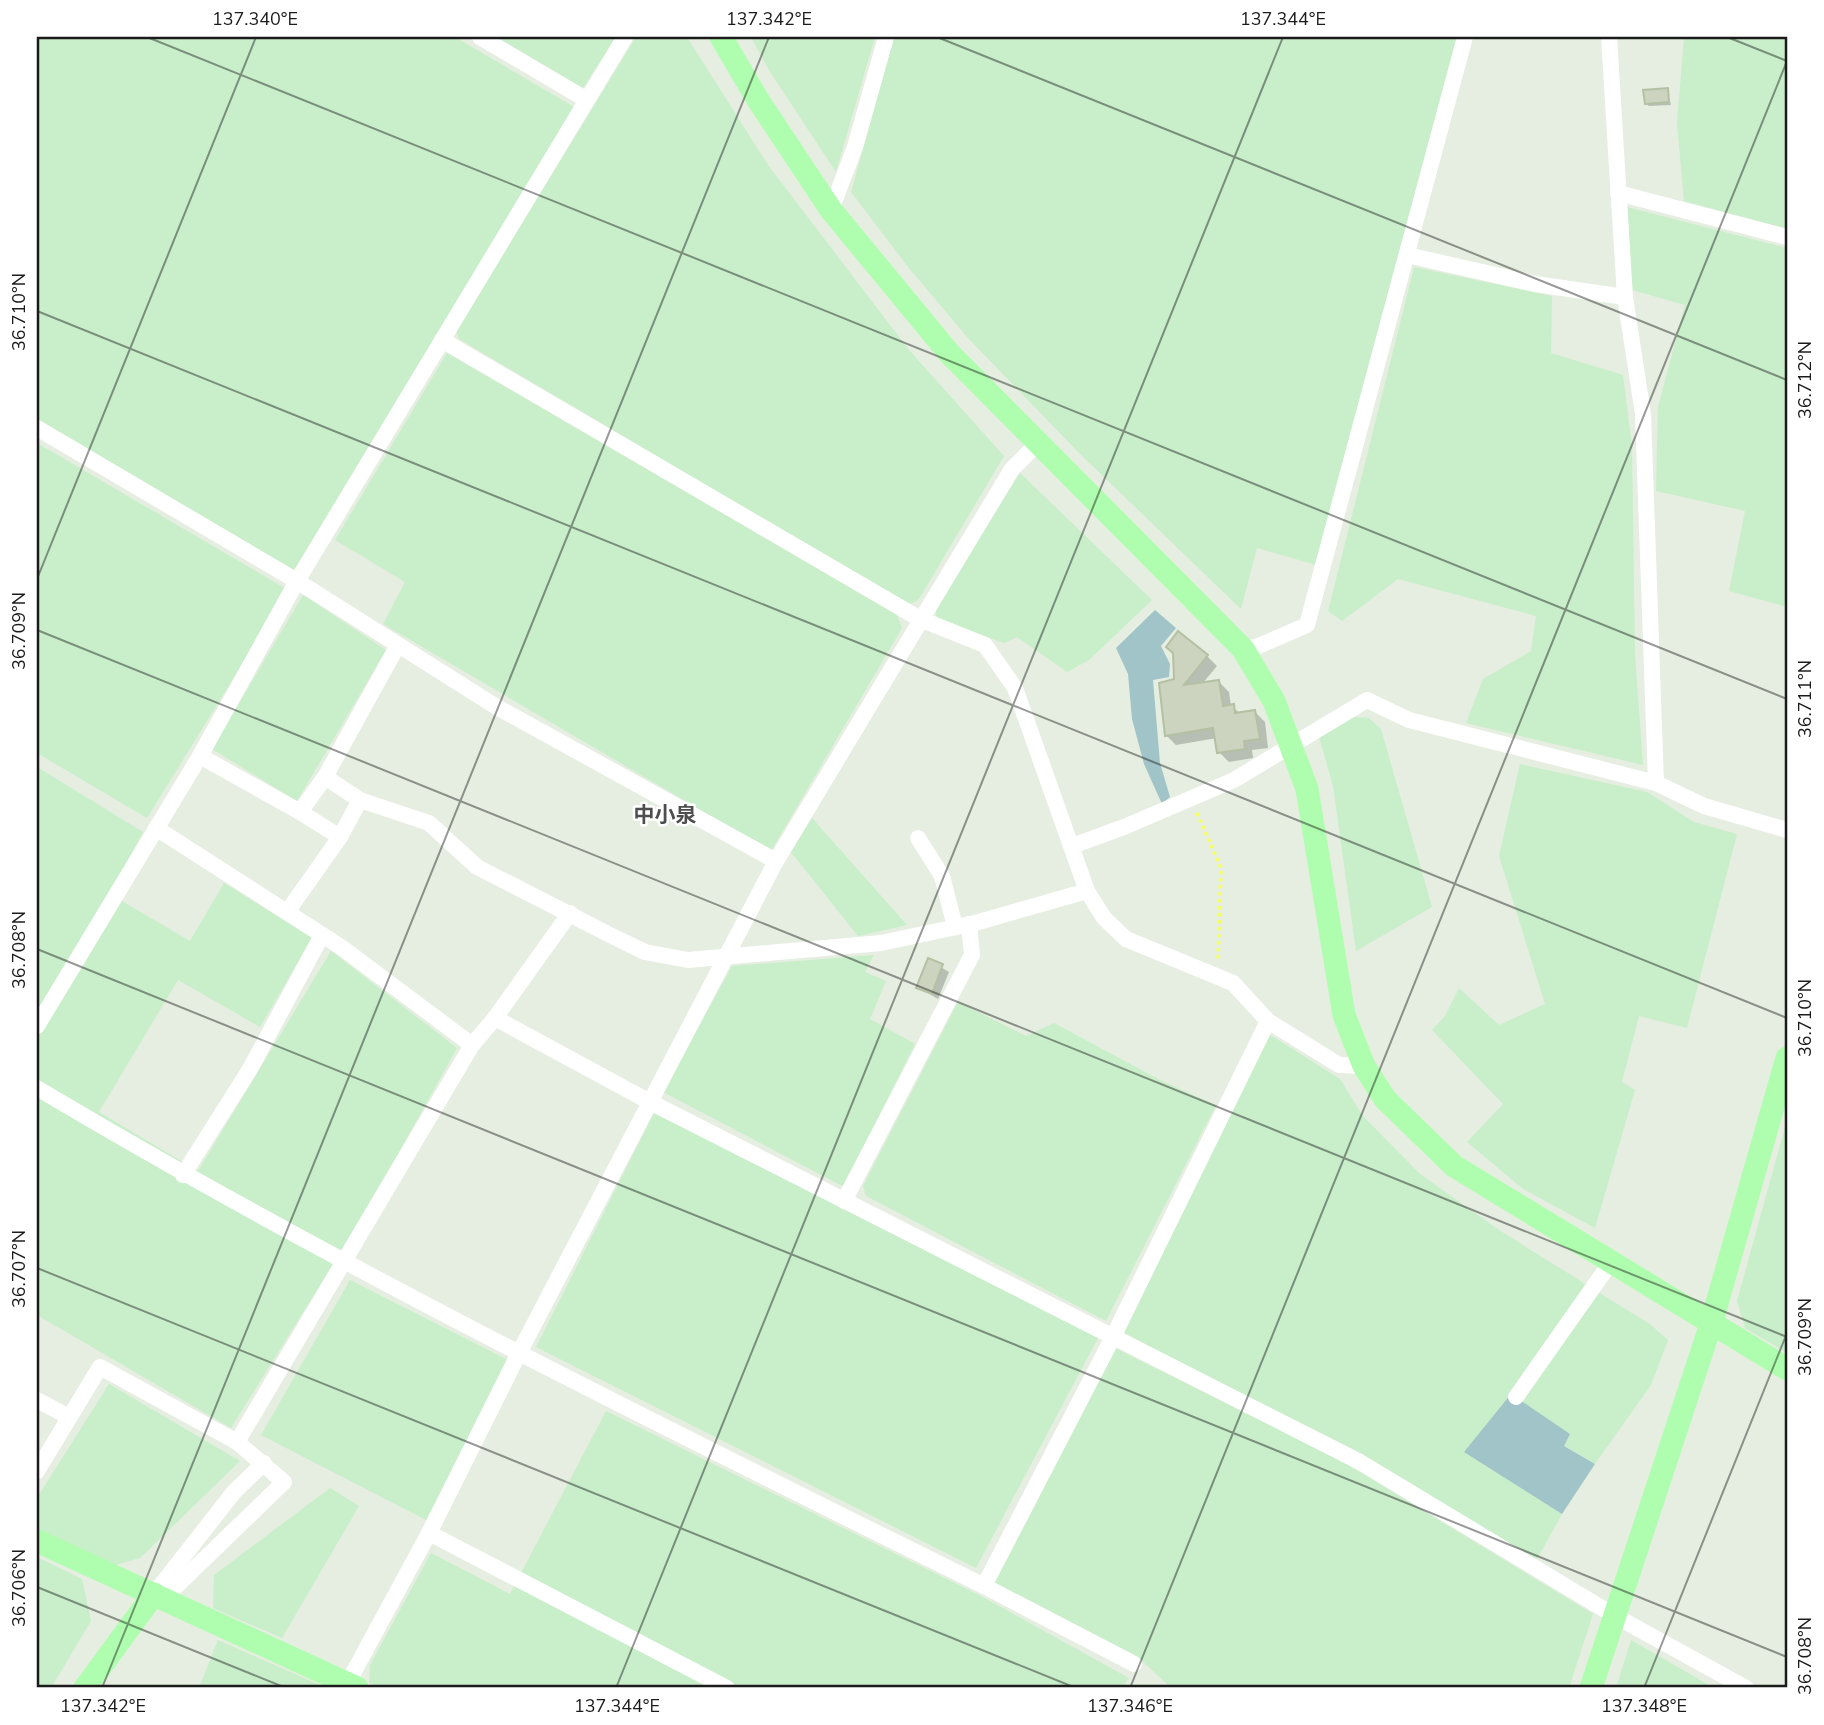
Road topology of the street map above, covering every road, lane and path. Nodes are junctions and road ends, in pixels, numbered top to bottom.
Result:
1 (480, 37) edge
2 (625, 37) edge
3 (721, 37) edge
4 (886, 37) edge
5 (1465, 37) edge
6 (1609, 37) edge
7 (587, 100) junction
8 (1618, 193) junction
9 (831, 210) junction
10 (1787, 237) edge
11 (1406, 255) junction
12 (1625, 297) junction
13 (442, 340) junction
14 (37, 428) edge
15 (1037, 444) junction
16 (298, 580) junction
17 (920, 619) junction
18 (398, 645) junction
19 (1243, 649) junction
20 (1291, 743) junction
21 (200, 756) junction
22 (325, 777) junction
23 (1656, 783) junction
24 (1190, 799) junction
25 (360, 800) junction
26 (300, 812) junction
27 (156, 828) junction
28 (1787, 830) edge
29 (340, 837) junction
30 (919, 838) dead end
31 (1072, 846) junction
32 (776, 861) junction
33 (1087, 891) junction
34 (287, 912) junction
35 (570, 913) junction
36 (962, 926) junction
37 (322, 935) junction
38 (726, 957) junction
39 (1216, 977) junction
40 (495, 1018) junction
41 (1268, 1021) junction
42 (37, 1026) edge
43 (472, 1045) junction
44 (1787, 1058) edge
45 (1364, 1066) junction
46 (37, 1088) edge
47 (650, 1102) junction
48 (183, 1175) junction
49 (844, 1201) junction
50 (1611, 1262) junction
51 (344, 1263) junction
52 (1711, 1324) junction
53 (1113, 1337) junction
54 (519, 1353) junction
55 (1787, 1369) edge
56 (1516, 1397) dead end
57 (37, 1400) edge
58 (69, 1417) junction
59 (237, 1442) junction
60 (264, 1463) junction
61 (37, 1471) edge
62 (429, 1533) junction
63 (37, 1541) edge
64 (984, 1586) junction
65 (159, 1597) junction
66 (1615, 1616) junction
67 (1134, 1664) dead end
68 (350, 1687) edge
69 (85, 1688) edge
70 (727, 1688) edge
71 (1591, 1688) edge
72 (1746, 1688) edge

1 - 7 street
2 - 7 street
3 - 9 street
4 - 9 street
5 - 11 street
6 - 8 street
7 - 13 street
8 - 10 street
8 - 12 street
9 - 15 street
11 - 12 street
11 - 19 street
12 - 23 street
13 - 16 street
13 - 17 street
14 - 16 street
15 - 17 street
15 - 19 street
16 - 18 street
16 - 21 street
17 - 31 street
17 - 32 street
18 - 22 street
18 - 32 street
19 - 20 street
20 - 23 street
20 - 24 street
20 - 45 street
21 - 26 street
21 - 27 street
22 - 25 street
22 - 26 street
23 - 28 street
24 - 31 street
24 - 39 path
25 - 29 street
25 - 35 street
26 - 29 street
27 - 34 street
27 - 42 street
29 - 34 street
30 - 36 street
31 - 33 street
32 - 38 street
33 - 36 street
33 - 39 street
34 - 37 street
35 - 38 street
35 - 40 street
36 - 38 street
36 - 49 street
37 - 43 street
37 - 48 street
38 - 47 street
39 - 41 street
40 - 43 street
40 - 47 street
41 - 45 street
41 - 53 street
43 - 51 street
44 - 52 street
45 - 50 street
46 - 48 street
47 - 49 street
47 - 54 street
48 - 51 street
49 - 53 street
50 - 52 street
50 - 56 street
51 - 54 street
51 - 59 street
52 - 55 street
52 - 66 street
53 - 64 street
53 - 66 street
54 - 62 street
54 - 64 street
57 - 58 street
58 - 59 street
58 - 61 street
59 - 60 street
60 - 65 street
60 - 65 street
62 - 68 street
62 - 70 street
63 - 65 street
64 - 67 street
65 - 68 street
65 - 69 street
66 - 71 street
66 - 72 street

